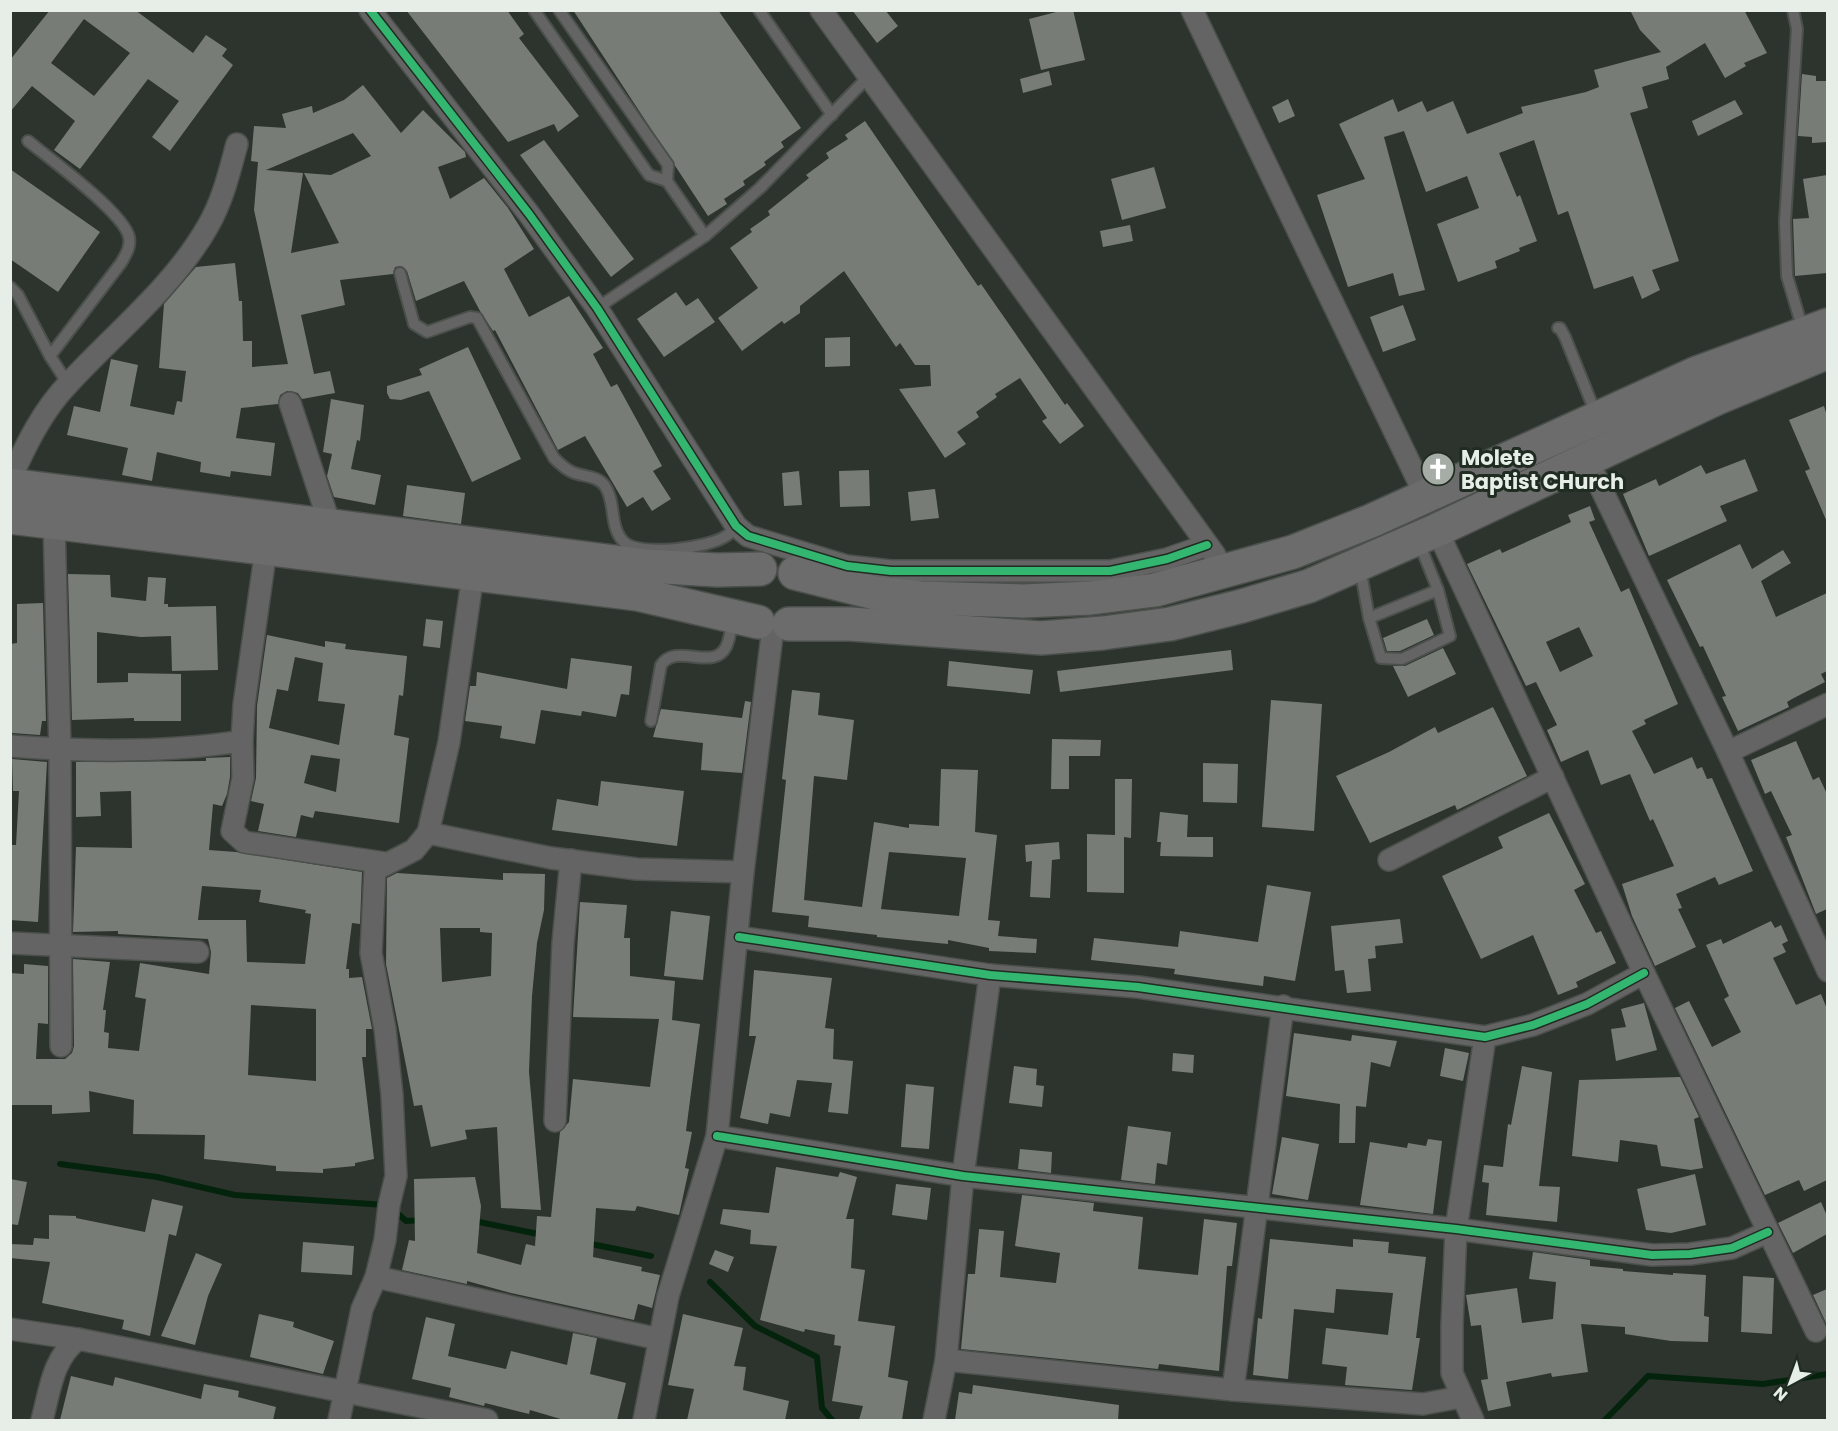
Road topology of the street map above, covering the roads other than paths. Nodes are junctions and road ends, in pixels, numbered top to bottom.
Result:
1 (370, 10) edge
2 (534, 10) edge
3 (559, 10) edge
4 (759, 10) edge
5 (821, 10) edge
6 (1192, 10) edge
7 (1793, 10) edge
8 (869, 76) junction
9 (831, 115) junction
10 (28, 141) dead end
11 (237, 144) dead end
12 (667, 181) junction
13 (705, 236) junction
14 (400, 273) dead end
15 (10, 287) edge
16 (597, 308) junction
17 (1558, 328) dead end
18 (1820, 336) edge
19 (50, 356) junction
20 (68, 384) junction
21 (291, 403) dead end
22 (1598, 418) junction
23 (1586, 458) junction
24 (10, 480) edge
25 (10, 485) edge
26 (1425, 495) junction
27 (10, 517) edge
28 (54, 522) junction
29 (330, 525) junction
30 (736, 526) junction
31 (1427, 534) junction
32 (1207, 545) junction
33 (266, 549) junction
34 (1359, 564) junction
35 (760, 569) junction
36 (1227, 572) junction
37 (795, 573) junction
38 (473, 574) junction
39 (1438, 590) junction
40 (1369, 618) junction
41 (763, 622) junction
42 (1827, 704) edge
43 (651, 721) dead end
44 (242, 741) junction
45 (10, 746) edge
46 (60, 750) junction
47 (1728, 752) junction
48 (1553, 777) junction
49 (428, 833) junction
50 (1389, 860) dead end
51 (571, 861) junction
52 (385, 863) junction
53 (743, 872) junction
54 (739, 938) junction
55 (10, 943) edge
56 (1821, 943) edge
57 (59, 945) junction
58 (198, 952) dead end
59 (1827, 970) edge
60 (1644, 973) junction
61 (990, 975) junction
62 (1282, 1006) junction
63 (1485, 1036) junction
64 (61, 1046) dead end
65 (555, 1121) dead end
66 (717, 1136) junction
67 (963, 1176) junction
68 (1255, 1207) junction
69 (1456, 1229) junction
70 (1768, 1232) junction
71 (376, 1277) junction
72 (10, 1329) edge
73 (1816, 1331) dead end
74 (78, 1339) junction
75 (659, 1339) junction
76 (946, 1360) junction
77 (1233, 1390) junction
78 (344, 1391) junction
79 (1467, 1411) edge
80 (42, 1420) edge
81 (339, 1420) edge
82 (487, 1420) edge
83 (644, 1420) edge
84 (934, 1420) edge

1 - 16 street
2 - 12 lane
3 - 12 lane
4 - 9 lane
5 - 8 street
6 - 26 street
7 - 18 lane
8 - 9 lane
8 - 32 street
9 - 13 lane
10 - 19 lane
11 - 20 street
12 - 13 lane
13 - 16 lane
14 - 30 lane
15 - 19 lane
16 - 30 street
17 - 22 lane
18 - 22 highway
18 - 23 highway
19 - 20 lane
20 - 24 street
21 - 29 street
22 - 26 highway
23 - 31 highway
23 - 47 street
25 - 29 highway
26 - 36 highway
27 - 28 highway
28 - 33 highway
28 - 46 street
29 - 35 highway
30 - 32 street
31 - 34 highway
31 - 39 lane
31 - 48 street
32 - 36 street
33 - 38 highway
33 - 44 street
34 - 40 lane
34 - 41 highway
35 - 37 highway
35 - 41 highway
36 - 37 highway
37 - 41 highway
38 - 41 highway
38 - 49 street
39 - 40 lane
39 - 40 lane
41 - 43 lane
41 - 53 street
42 - 47 street
44 - 46 street
44 - 52 street
45 - 46 street
46 - 57 street
47 - 56 street
48 - 50 street
48 - 60 street
49 - 51 street
49 - 52 street
51 - 53 street
51 - 65 street
52 - 71 street
53 - 54 street
54 - 61 street
54 - 66 street
55 - 57 street
56 - 59 street
57 - 58 street
57 - 64 street
60 - 63 street
60 - 70 street
61 - 62 street
61 - 67 street
62 - 63 street
62 - 68 street
63 - 69 street
66 - 67 street
66 - 75 street
67 - 68 street
67 - 76 street
68 - 69 street
68 - 77 street
69 - 70 street
69 - 79 street
70 - 73 street
71 - 75 street
71 - 78 street
72 - 74 street
74 - 78 street
74 - 80 street
75 - 83 street
76 - 77 street
76 - 84 street
77 - 79 street
78 - 81 street
78 - 82 street

